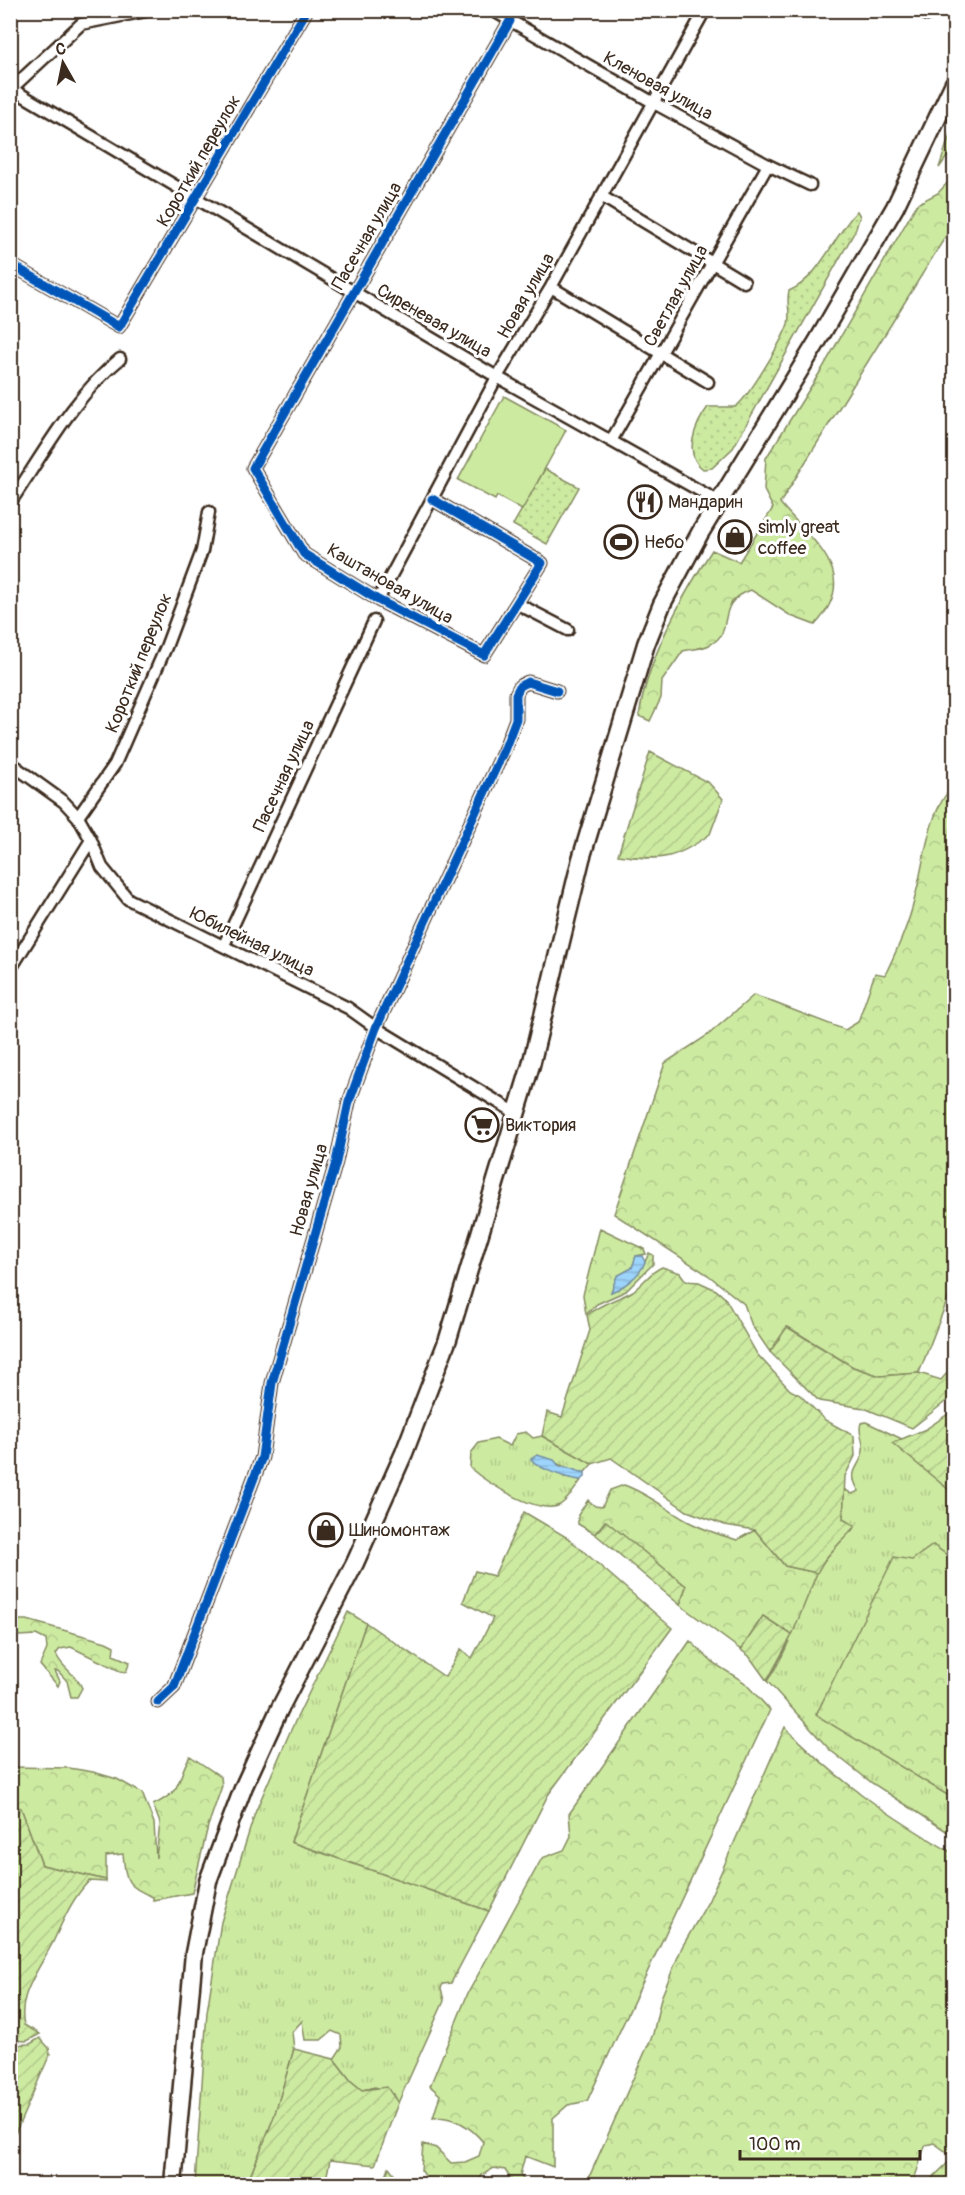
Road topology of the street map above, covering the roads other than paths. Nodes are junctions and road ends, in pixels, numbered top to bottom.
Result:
1 (152, 10) edge
2 (307, 10) edge
3 (492, 10) edge
4 (705, 10) edge
5 (510, 21) junction
6 (954, 83) edge
7 (11, 89) edge
8 (654, 103) junction
9 (768, 165) junction
10 (810, 185) dead end
11 (601, 196) junction
12 (196, 200) junction
13 (714, 263) junction
14 (10, 264) edge
15 (744, 282) dead end
16 (551, 287) junction
17 (353, 293) junction
18 (663, 354) junction
19 (120, 359) dead end
20 (497, 377) junction
21 (708, 382) dead end
22 (611, 441) junction
23 (253, 468) joint
24 (432, 499) junction
25 (718, 501) junction
26 (10, 503) edge
27 (209, 512) dead end
28 (378, 600) junction
29 (518, 604) junction
30 (374, 621) dead end
31 (568, 630) dead end
32 (557, 691) dead end
33 (14, 765) edge
34 (10, 780) edge
35 (78, 817) junction
36 (91, 840) junction
37 (224, 945) junction
38 (10, 969) edge
39 (376, 1028) junction
40 (516, 1113) junction
41 (158, 1702) dead end
42 (173, 2184) edge

1 - 7 street
2 - 12 street, Короткий переулок
3 - 5 street, Кленовая улица
4 - 8 street, Новая улица
5 - 8 street, Кленовая улица
5 - 17 street, Пасечная улица
6 - 25 main road
7 - 12 street, Сиреневая улица
8 - 9 street, Кленовая улица
8 - 11 street, Новая улица
9 - 10 street, Кленовая улица
9 - 13 street, Светлая улица
11 - 13 street
11 - 16 street, Новая улица
12 - 14 street, Короткий переулок
12 - 17 street, Сиреневая улица
13 - 15 street
13 - 18 street, Светлая улица
16 - 18 street
16 - 20 street, Новая улица
17 - 20 street, Сиреневая улица
17 - 23 street, Пасечная улица
18 - 21 street
18 - 22 street, Светлая улица
19 - 26 street
20 - 22 street, Сиреневая улица
20 - 24 street, Новая улица
22 - 25 street, Сиреневая улица
23 - 28 street, Каштановая улица
24 - 28 street, Новая улица
24 - 29 street
25 - 40 main road
27 - 35 street, Короткий переулок
28 - 29 street, Каштановая улица
29 - 31 street
30 - 37 street, Пасечная улица
32 - 39 street, Новая улица
33 - 34 street
33 - 35 street, Юбилейная улица
35 - 36 street, Юбилейная улица
36 - 37 street, Юбилейная улица
36 - 38 street
37 - 39 street, Юбилейная улица
39 - 40 street, Юбилейная улица
39 - 41 street, Новая улица
40 - 42 main road

